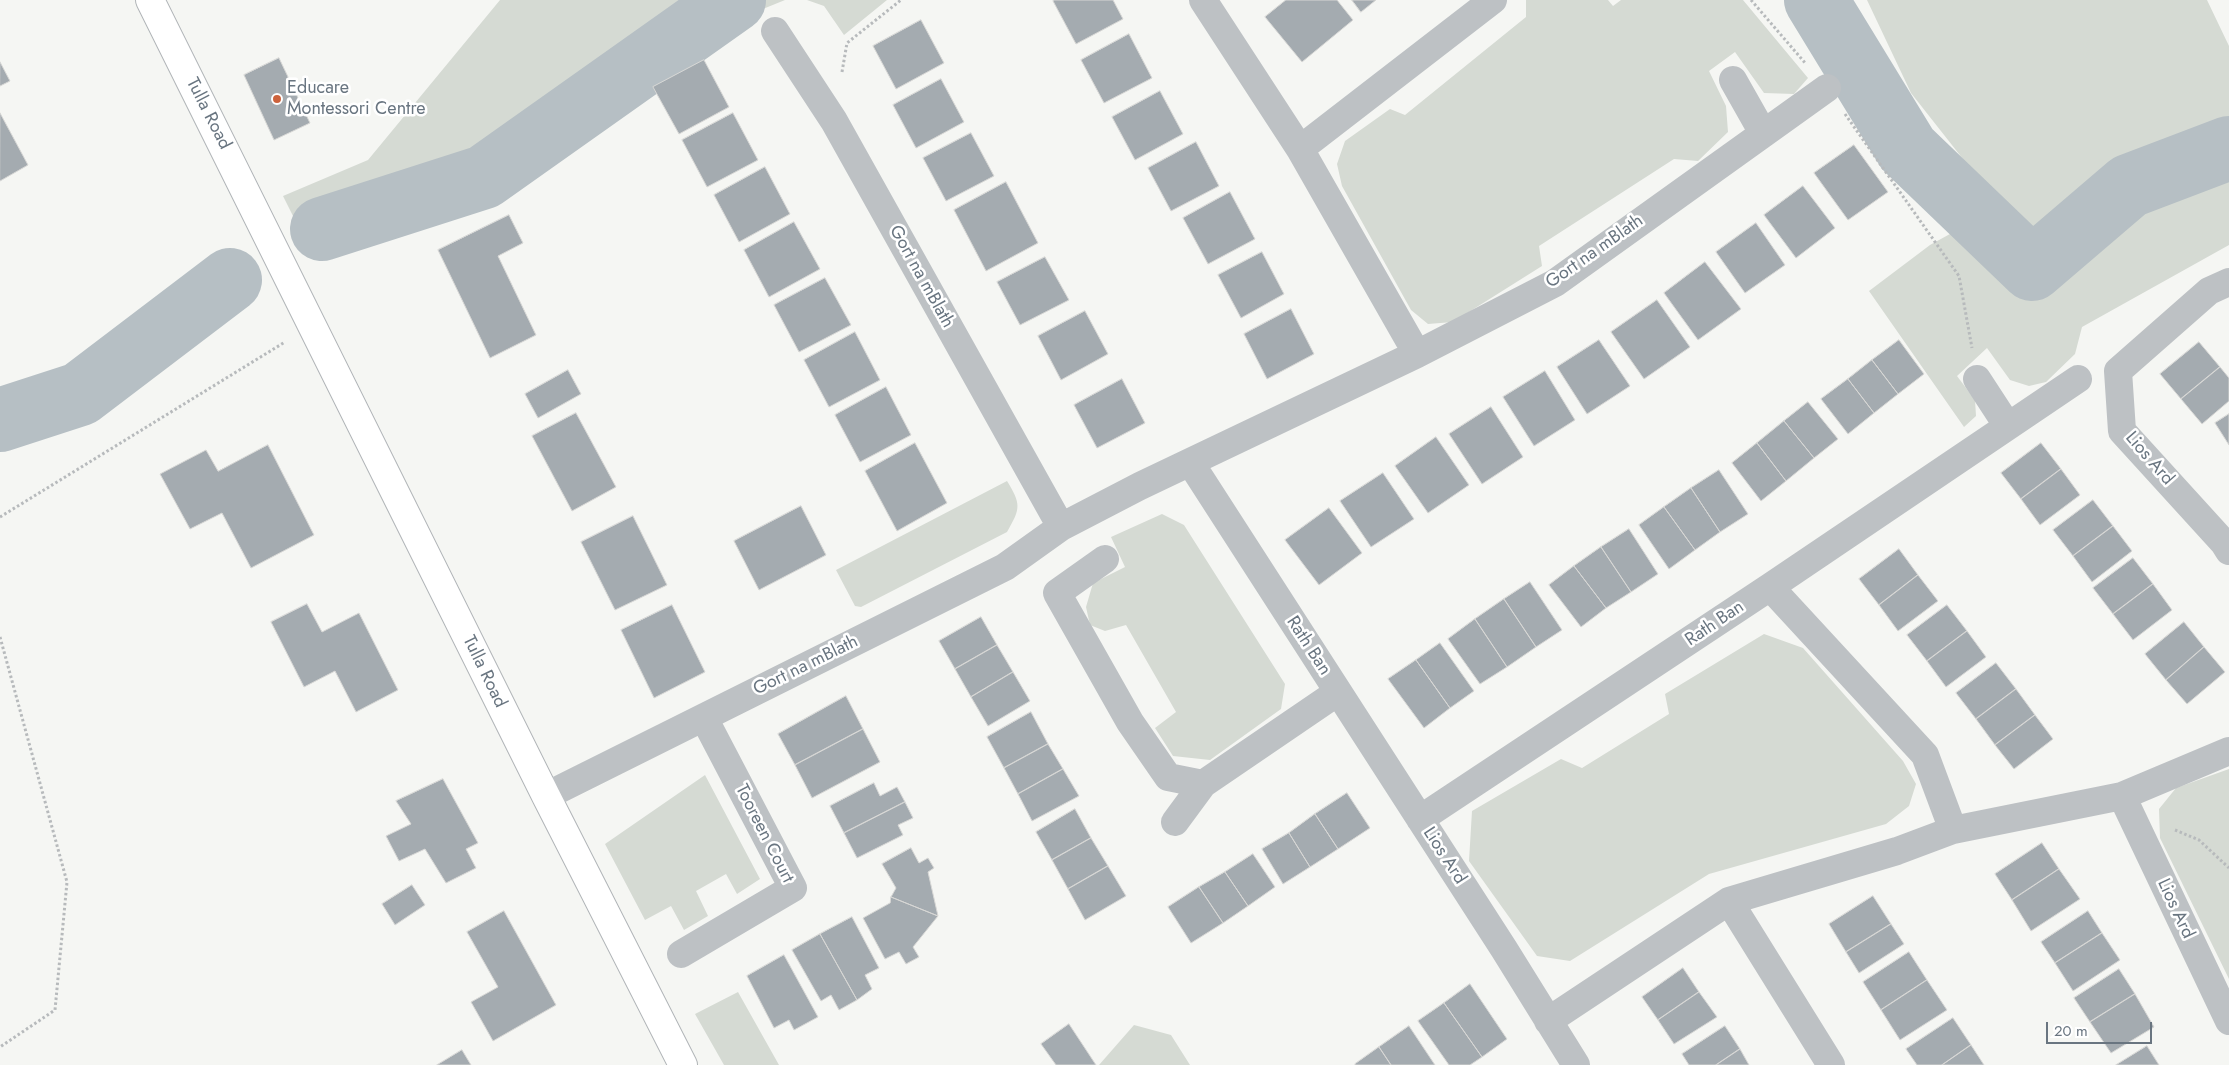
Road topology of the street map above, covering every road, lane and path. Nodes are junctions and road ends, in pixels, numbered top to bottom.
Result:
1 (150, 0) edge
2 (901, 0) edge
3 (1204, 0) edge
4 (1493, 0) edge
5 (1751, 0) edge
6 (775, 31) dead end
7 (1733, 80) dead end
8 (1827, 88) junction
9 (834, 121) junction
10 (1763, 132) junction
11 (1300, 149) junction
12 (2229, 282) edge
13 (312, 326) junction
14 (1417, 354) junction
15 (1977, 379) joint
16 (2078, 379) dead end
17 (2007, 425) junction
18 (1190, 462) junction
19 (0, 517) edge
20 (1061, 527) junction
21 (2229, 551) edge
22 (1105, 559) dead end
23 (1770, 587) junction
24 (0, 637) edge
25 (1338, 692) junction
26 (704, 718) junction
27 (2229, 752) edge
28 (1203, 784) junction
29 (546, 796) junction
30 (2122, 796) junction
31 (1420, 819) junction
32 (1175, 822) dead end
33 (1953, 830) junction
34 (2140, 832) junction
35 (2229, 868) edge
36 (1729, 901) junction
37 (681, 954) dead end
38 (1548, 1020) junction
39 (2229, 1021) edge
40 (0, 1047) edge
41 (683, 1065) edge
42 (1576, 1065) edge
43 (1831, 1065) edge

1 - 13 main road, Tulla Road
2 - 9 path
3 - 11 street
4 - 11 street
5 - 8 path
6 - 9 street, Gort na mBlath
7 - 10 street
8 - 10 street, Gort na mBlath
8 - 15 path
9 - 20 street, Gort na mBlath
10 - 14 street, Gort na mBlath
11 - 14 street
12 - 21 street, Lios Ard
13 - 19 path
13 - 29 main road, Tulla Road
14 - 18 street, Gort na mBlath
15 - 17 street
16 - 17 street, Rath Ban
17 - 23 street, Rath Ban
18 - 20 street, Gort na mBlath
18 - 25 street, Rath Ban
20 - 26 street, Gort na mBlath
22 - 28 street
23 - 31 street, Rath Ban
23 - 33 street
24 - 40 path
25 - 28 street, Rath Ban
25 - 31 street, Lios Ard
26 - 29 street, Gort na mBlath
26 - 37 street, Tooreen Court
27 - 30 street
28 - 32 street, Rath Ban
29 - 41 main road, Tulla Road
30 - 33 street
30 - 34 street, Lios Ard
31 - 38 street, Lios Ard
33 - 36 street
34 - 35 path
34 - 39 street, Lios Ard
36 - 38 street
36 - 43 street
38 - 42 street, Lios Ard

